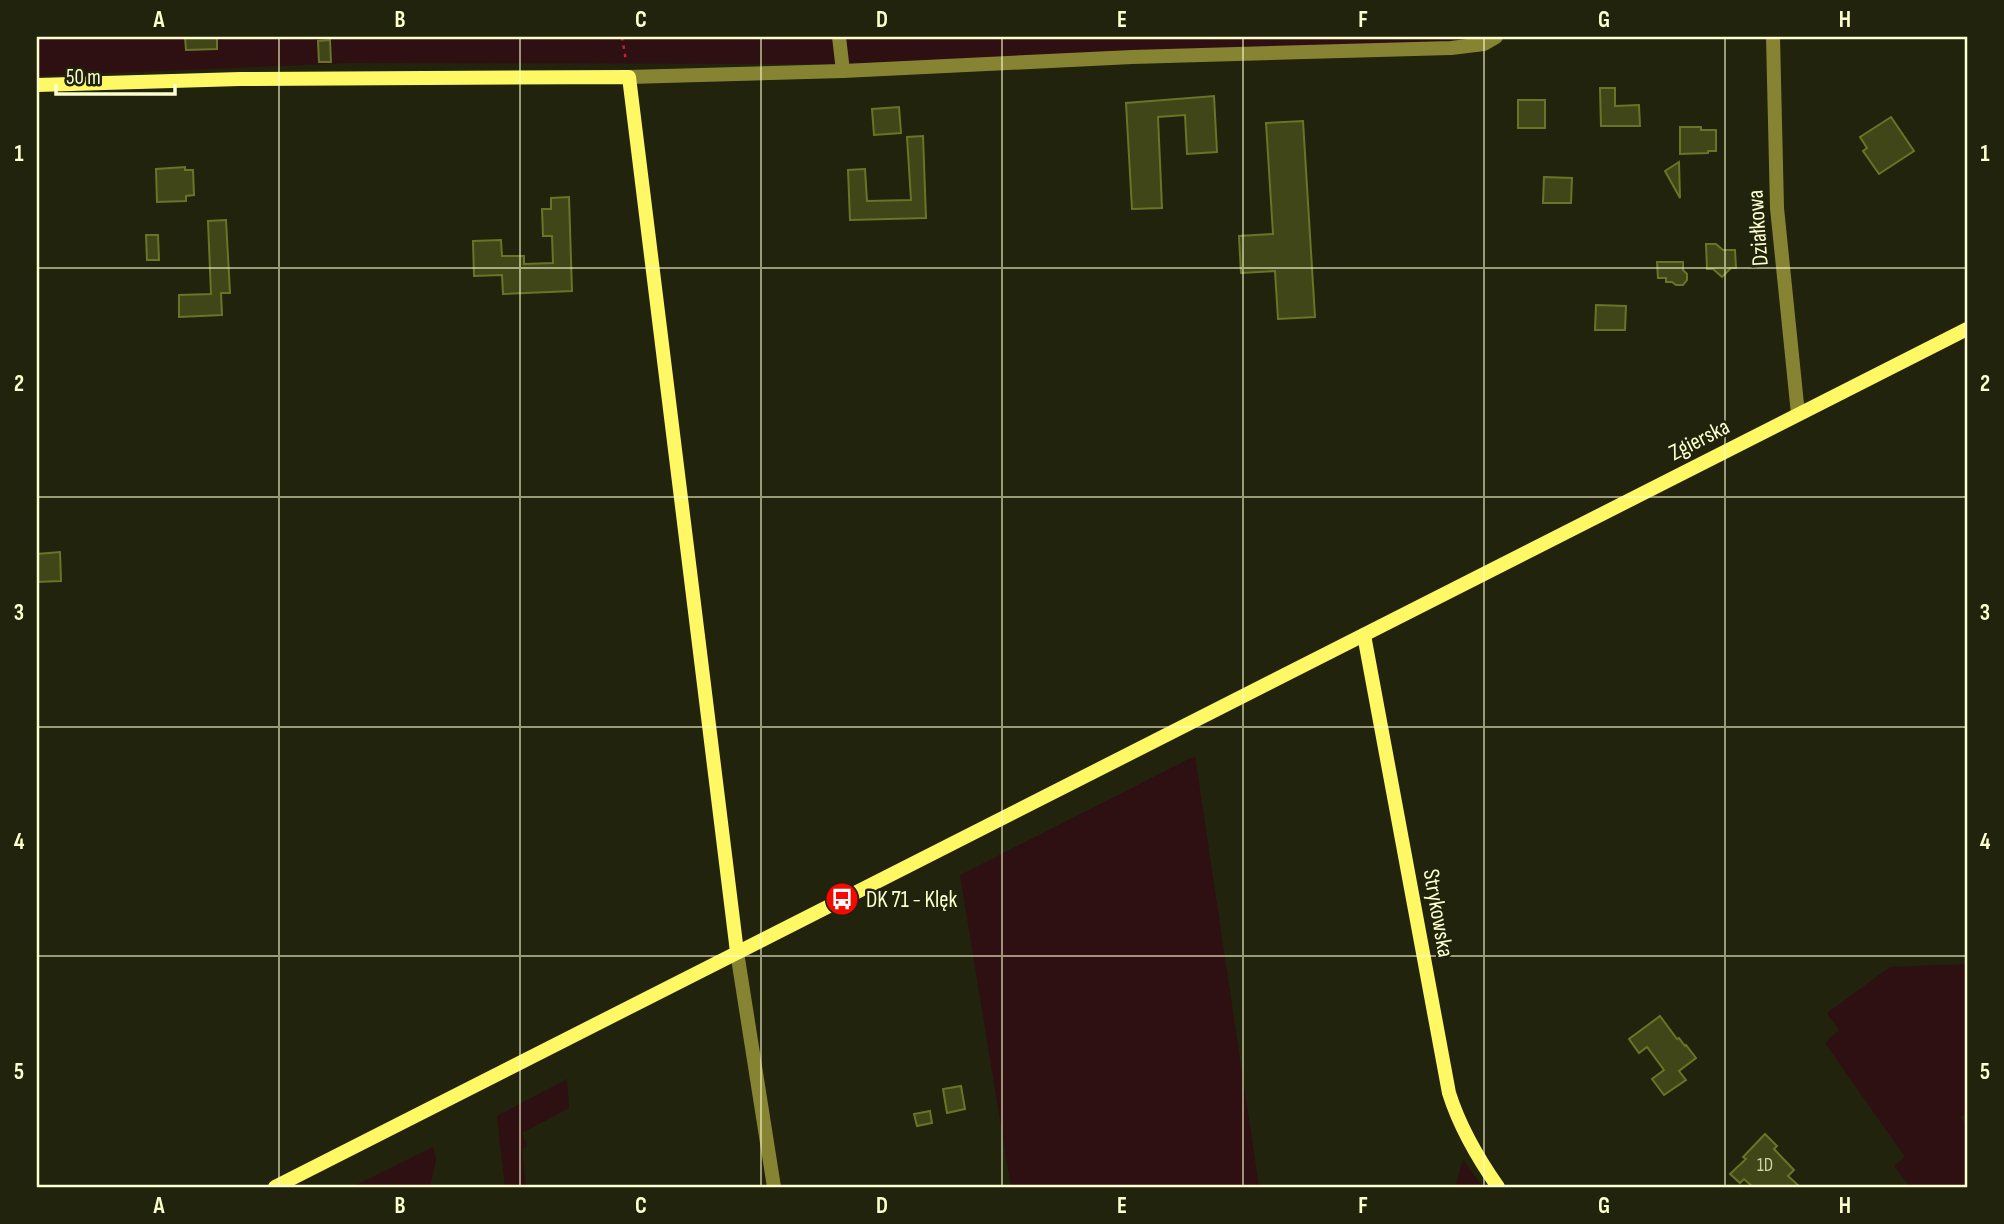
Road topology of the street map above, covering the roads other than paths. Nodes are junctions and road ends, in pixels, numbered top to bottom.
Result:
1 (839, 37) edge
2 (1496, 37) edge
3 (1773, 37) edge
4 (843, 71) junction
5 (629, 77) junction
6 (37, 85) edge
7 (1967, 328) edge
8 (1798, 414) junction
9 (1364, 635) junction
10 (737, 952) junction
11 (275, 1187) edge
12 (774, 1187) edge
13 (1498, 1187) edge

1 - 4 street
2 - 4 street
3 - 8 street, Działkowa
4 - 5 street
5 - 6 street
5 - 10 street
7 - 8 street, Zgierska
8 - 9 street, Zgierska
9 - 10 street, Zgierska
9 - 13 street, Strykowska
10 - 11 street, Zgierska
10 - 12 street

